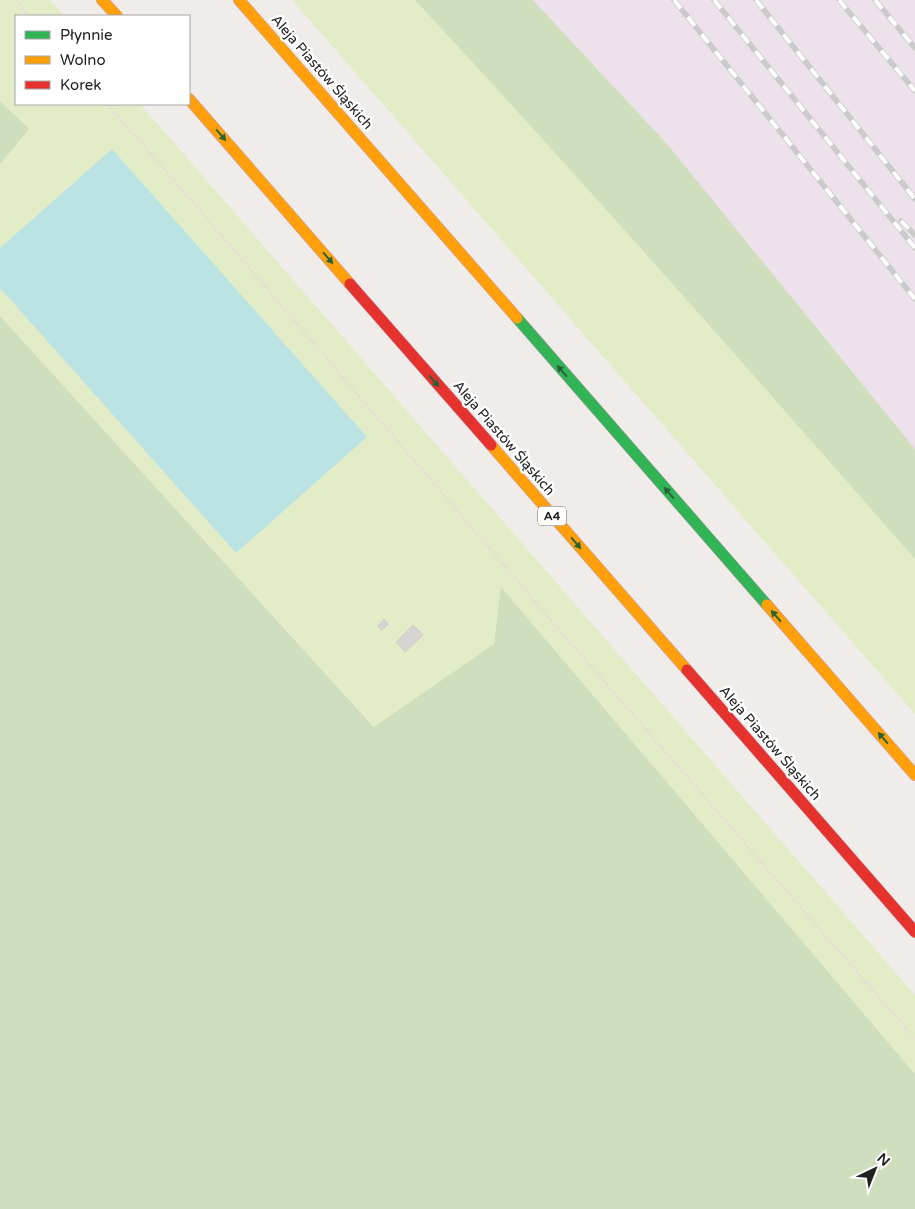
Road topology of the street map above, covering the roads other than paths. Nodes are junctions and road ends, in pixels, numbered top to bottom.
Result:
1 (102, 0) edge
2 (238, 0) edge
3 (116, 15) edge
4 (190, 100) edge
5 (915, 775) edge
6 (915, 932) edge

1 - 3 highway
5 -> 2 highway, Aleja Piastów Śląskich
4 -> 6 highway, Aleja Piastów Śląskich / A4

